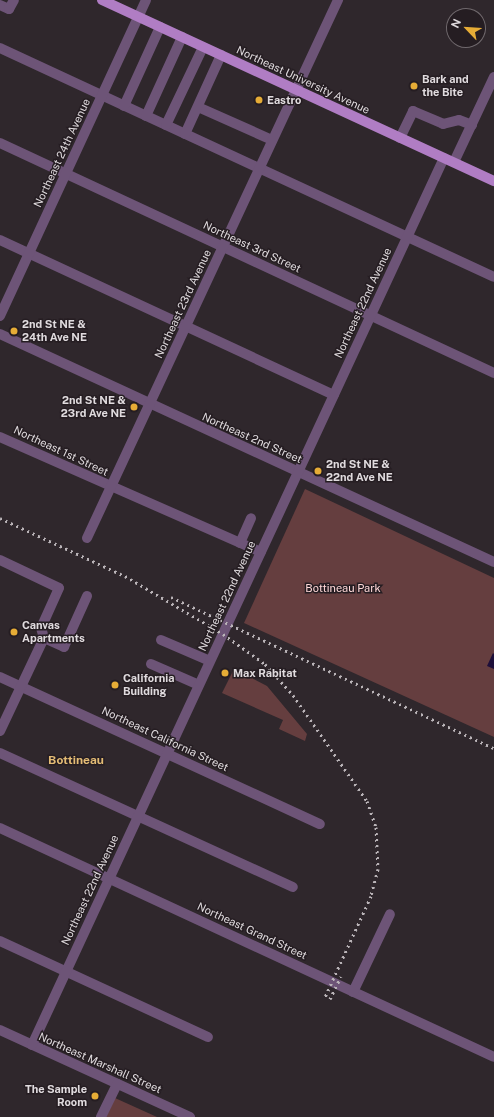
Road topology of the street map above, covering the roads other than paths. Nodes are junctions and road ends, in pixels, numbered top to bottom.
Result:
1 (14, 0) edge
2 (102, 0) edge
3 (146, 0) edge
4 (338, 0) edge
5 (0, 5) edge
6 (138, 17) junction
7 (160, 27) junction
8 (182, 37) junction
9 (203, 47) junction
10 (0, 48) edge
11 (221, 55) junction
12 (494, 77) edge
13 (295, 89) junction
14 (102, 96) junction
15 (124, 106) junction
16 (198, 107) junction
17 (146, 116) junction
18 (472, 125) junction
19 (166, 126) junction
20 (185, 134) junction
21 (400, 138) junction
22 (272, 140) junction
23 (0, 143) edge
24 (444, 158) junction
25 (454, 162) junction
26 (259, 168) junction
27 (65, 174) junction
28 (494, 181) edge
29 (408, 237) junction
30 (0, 240) edge
31 (223, 246) junction
32 (29, 253) junction
33 (494, 277) edge
34 (0, 316) edge
35 (370, 316) junction
36 (186, 326) junction
37 (0, 334) edge
38 (494, 373) edge
39 (334, 395) junction
40 (150, 405) junction
41 (0, 436) edge
42 (297, 472) junction
43 (112, 488) junction
44 (251, 518) dead end
45 (88, 538) dead end
46 (240, 543) junction
47 (261, 552) junction
48 (0, 560) edge
49 (494, 562) edge
50 (87, 596) dead end
51 (44, 638) junction
52 (161, 640) dead end
53 (210, 661) junction
54 (151, 664) dead end
55 (0, 677) edge
56 (198, 685) junction
57 (21, 686) junction
58 (0, 731) edge
59 (167, 752) junction
60 (0, 753) edge
61 (137, 817) junction
62 (320, 824) dead end
63 (0, 828) edge
64 (109, 878) junction
65 (294, 887) dead end
66 (390, 914) dead end
67 (0, 941) edge
68 (66, 972) junction
69 (354, 992) junction
70 (0, 1030) edge
71 (208, 1037) dead end
72 (32, 1045) junction
73 (494, 1057) edge
74 (117, 1084) junction
75 (101, 1117) edge
76 (190, 1117) edge

1 - 5 street
2 - 6 main road, Northeast University Avenue
3 - 6 street, Northeast 24th Avenue
4 - 13 street, Northeast 23rd Avenue
6 - 7 main road, Northeast University Avenue
6 - 14 street, Northeast 24th Avenue
7 - 8 main road, Northeast University Avenue
7 - 15 street
8 - 9 main road, Northeast University Avenue
8 - 17 street
9 - 11 main road, Northeast University Avenue
9 - 19 street
10 - 14 street
11 - 13 main road, Northeast University Avenue
11 - 16 street
12 - 18 street
13 - 21 main road, Northeast University Avenue
13 - 22 street, Northeast 23rd Avenue
14 - 15 street
14 - 27 street, Northeast 24th Avenue
15 - 17 street
16 - 20 street
16 - 22 street
17 - 19 street
18 - 21 street
18 - 25 street
19 - 20 street
20 - 26 street
21 - 24 main road, Northeast University Avenue
22 - 26 street, Northeast 23rd Avenue
23 - 27 street, Northeast 3rd Street
24 - 25 main road, Northeast University Avenue
24 - 29 street, Northeast 22nd Avenue
25 - 28 main road, Northeast University Avenue
26 - 29 street
26 - 31 street, Northeast 23rd Avenue
27 - 31 street, Northeast 3rd Street
27 - 32 street, Northeast 24th Avenue
29 - 33 street
29 - 35 street, Northeast 22nd Avenue
30 - 32 street
31 - 35 street, Northeast 3rd Street
31 - 36 street, Northeast 23rd Avenue
32 - 34 street, Northeast 24th Avenue
32 - 36 street
35 - 38 street, Northeast 3rd Street
35 - 39 street, Northeast 22nd Avenue
36 - 39 street
36 - 40 street, Northeast 23rd Avenue
37 - 40 street, Northeast 2nd Street
39 - 42 street, Northeast 22nd Avenue
40 - 42 street, Northeast 2nd Street
40 - 43 street, Northeast 23rd Avenue
41 - 43 street, Northeast 1st Street
42 - 47 street, Northeast 22nd Avenue
42 - 49 street, Northeast 2nd Street
43 - 45 street, Northeast 23rd Avenue
43 - 46 street, Northeast 1st Street
44 - 46 street
46 - 47 street, Northeast 1st Street
47 - 53 street, Northeast 22nd Avenue
48 - 51 street
50 - 51 street
51 - 57 street
52 - 53 street
53 - 56 street, Northeast 22nd Avenue
54 - 56 street
55 - 57 street, Northeast California Street
56 - 59 street, Northeast 22nd Avenue
57 - 58 street
57 - 59 street, Northeast California Street
59 - 61 street, Northeast 22nd Avenue
59 - 62 street, Northeast California Street
60 - 61 street
61 - 64 street, Northeast 22nd Avenue
61 - 65 street
63 - 64 street, Northeast Grand Street
64 - 68 street, Northeast 22nd Avenue
64 - 69 street, Northeast Grand Street
66 - 69 street
67 - 68 street
68 - 71 street
68 - 72 street, Northeast 22nd Avenue
69 - 73 street, Northeast Grand Street
70 - 72 street, Northeast Marshall Street
72 - 74 street, Northeast Marshall Street
74 - 75 street
74 - 76 street, Northeast Marshall Street

